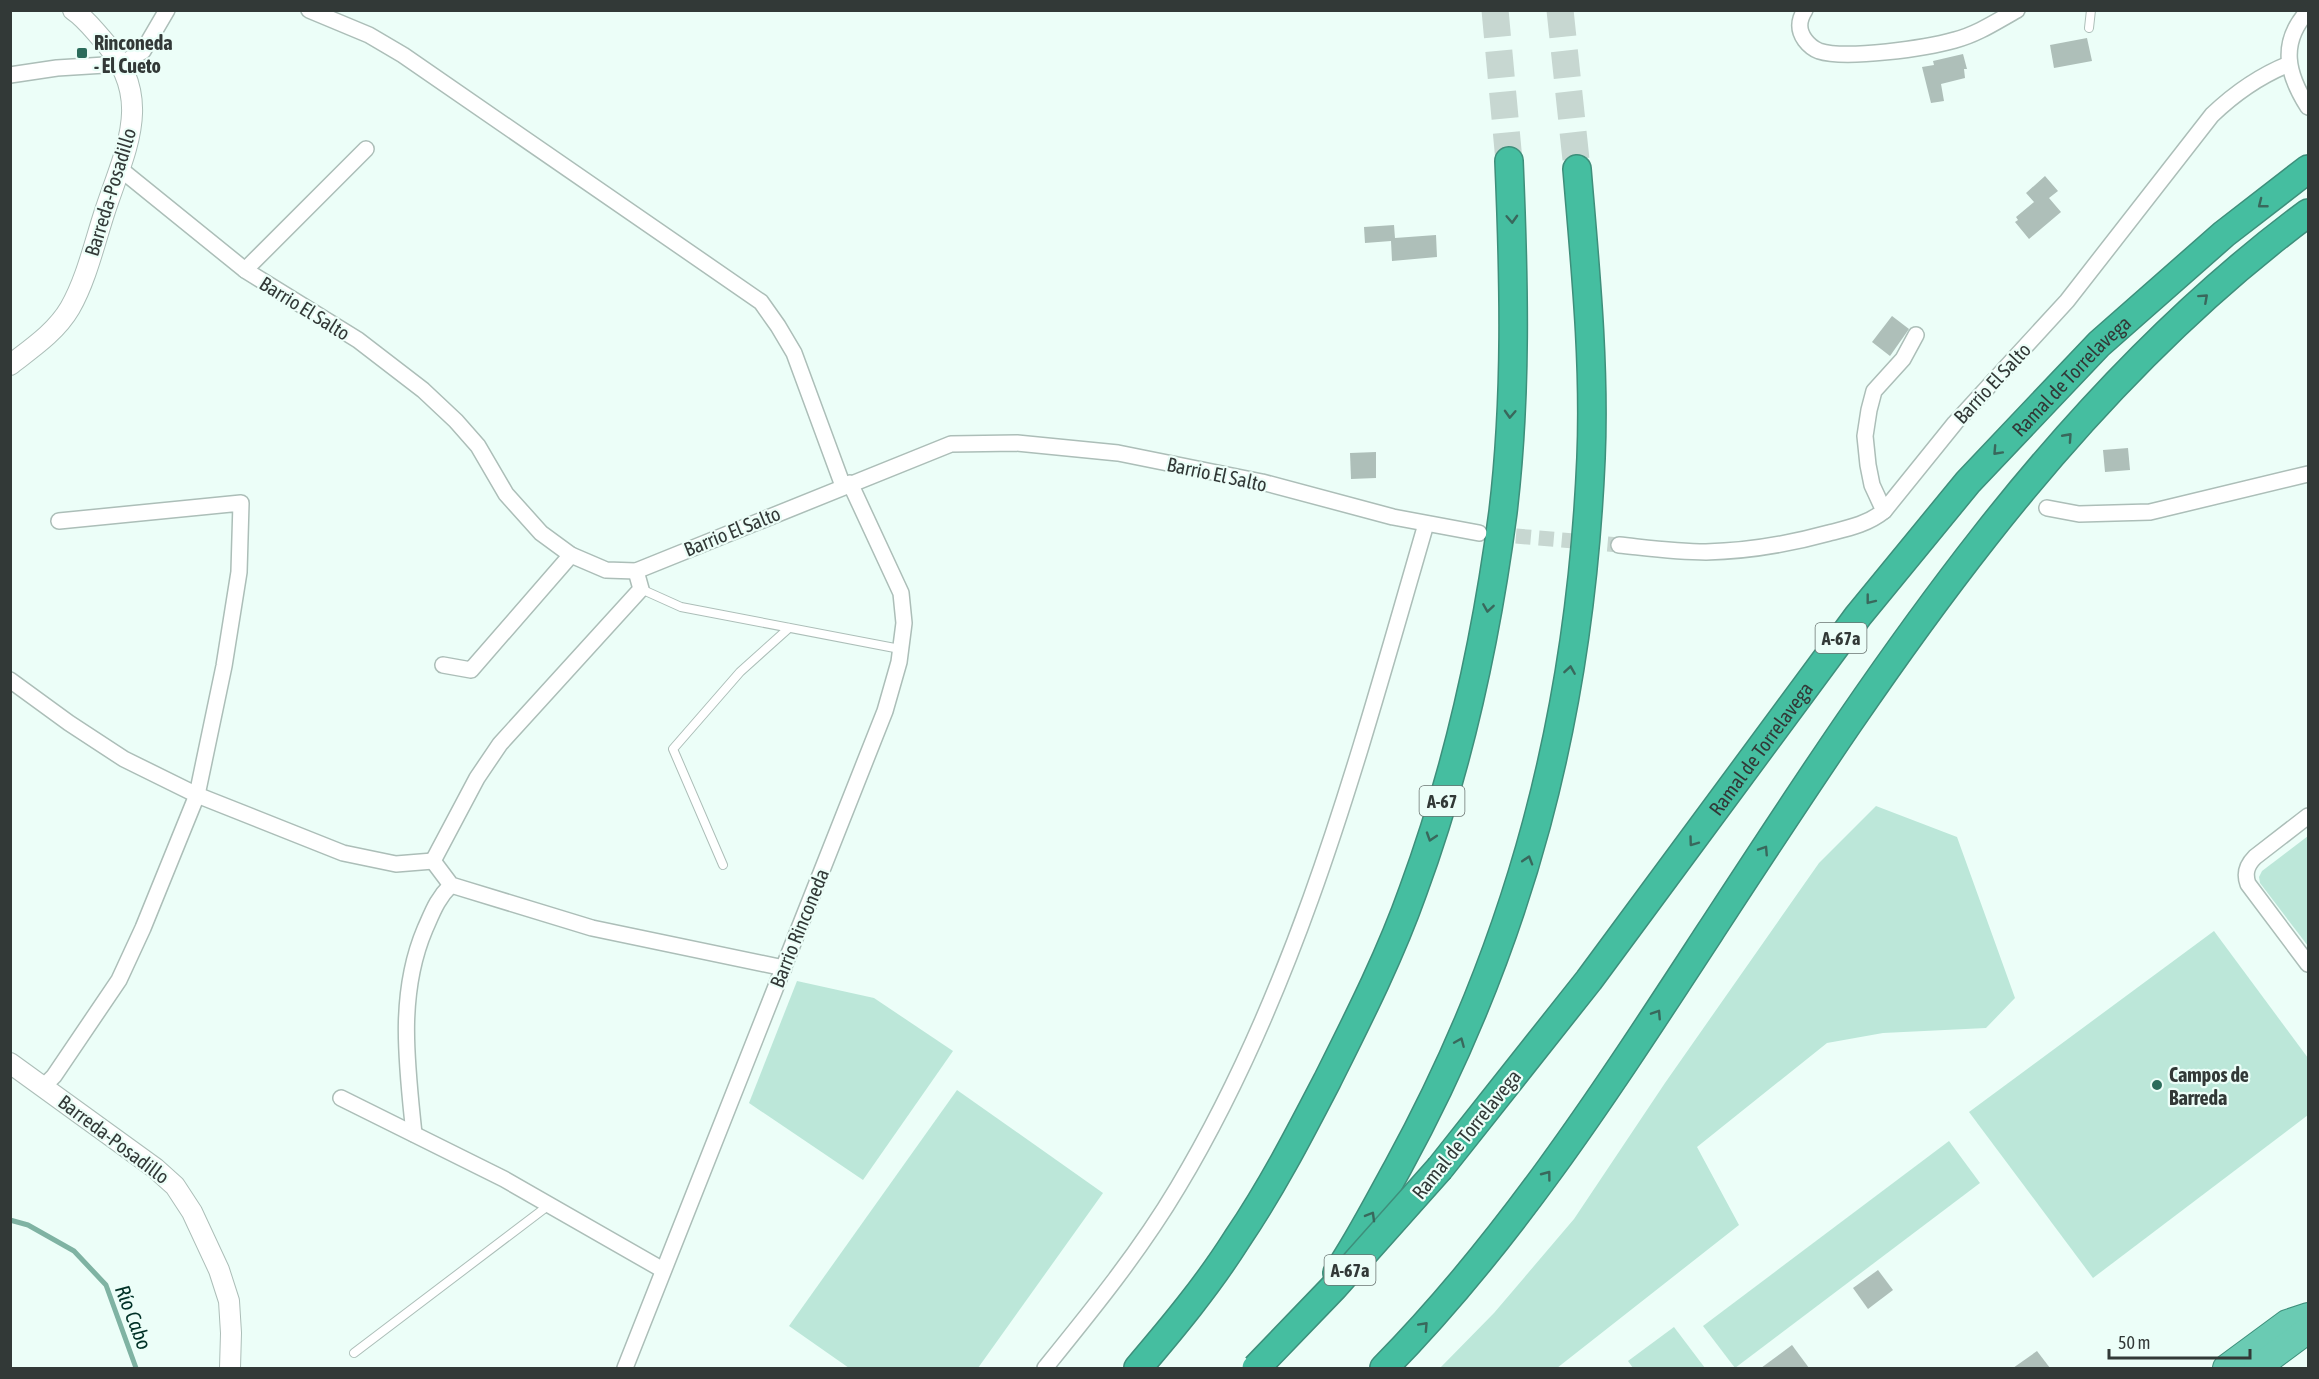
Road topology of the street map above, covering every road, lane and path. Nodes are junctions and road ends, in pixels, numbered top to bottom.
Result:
1 (167, 10) edge
2 (309, 10) edge
3 (1804, 10) edge
4 (2018, 10) edge
5 (2091, 10) edge
6 (2308, 11) edge
7 (78, 12) edge
8 (2089, 28) dead end
9 (121, 64) junction
10 (2289, 64) junction
11 (10, 75) edge
12 (2306, 103) edge
13 (366, 149) dead end
14 (1509, 161) tunnel mouth
15 (119, 168) junction
16 (1578, 169) tunnel mouth
17 (2308, 169) edge
18 (2308, 213) edge
19 (244, 270) junction
20 (1916, 335) dead end
21 (10, 365) edge
22 (2308, 474) edge
23 (847, 485) junction
24 (2048, 508) dead end
25 (1884, 511) junction
26 (58, 521) dead end
27 (1426, 524) junction
28 (1479, 533) tunnel mouth
29 (1619, 545) tunnel mouth
30 (571, 555) junction
31 (636, 571) junction
32 (641, 589) junction
33 (789, 628) junction
34 (900, 649) junction
35 (444, 664) dead end
36 (10, 680) edge
37 (197, 795) junction
38 (2308, 816) edge
39 (433, 861) junction
40 (723, 865) dead end
41 (451, 885) junction
42 (2308, 964) edge
43 (784, 968) junction
44 (10, 1063) edge
45 (43, 1087) junction
46 (341, 1098) dead end
47 (414, 1134) junction
48 (549, 1205) junction
49 (663, 1269) junction
50 (2308, 1316) edge
51 (2308, 1330) edge
52 (354, 1353) dead end
53 (2271, 1361) edge
54 (230, 1368) edge
55 (625, 1368) edge
56 (1045, 1368) edge
57 (1138, 1368) edge
58 (1256, 1368) edge
59 (1268, 1368) edge
60 (1384, 1368) edge
61 (2226, 1368) edge

1 - 9 street
2 - 23 street, Barrio Rinconeda
3 - 4 street
5 - 8 lane
6 - 10 street
7 - 9 street, Barreda-Posadillo
9 - 11 street
9 - 15 street, Barreda-Posadillo
10 - 12 street
10 - 25 street, Barrio El Salto
13 - 19 street
14 -> 57 highway, A-67
15 - 19 street, Barrio El Salto
15 - 21 street, Barreda-Posadillo
59 -> 16 highway
17 -> 58 highway, Ramal de Torrelavega / A-67a, bridge
60 -> 18 highway, Ramal de Torrelavega / A-67a
19 - 30 street, Barrio El Salto
20 - 25 street
22 - 24 street
23 - 27 street, Barrio El Salto
23 - 31 street, Barrio El Salto
23 - 34 street, Barrio Rinconeda
25 - 29 street, Barrio El Salto
26 - 37 street
27 - 28 street, Barrio El Salto
27 - 56 street
30 - 31 street, Barrio El Salto
30 - 35 street
31 - 32 street
32 - 33 lane
32 - 39 street
33 - 34 lane
33 - 40 lane
34 - 43 street, Barrio Rinconeda
36 - 37 street
37 - 39 street
37 - 45 street
38 - 42 street
39 - 41 street
41 - 43 street
41 - 47 street
43 - 49 street, Barrio Rinconeda
44 - 45 street, Barreda-Posadillo
45 - 54 street, Barreda-Posadillo
46 - 47 street
47 - 48 street
48 - 49 street
48 - 52 lane
49 - 55 street, Barrio Rinconeda
50 - 61 highway
51 - 53 highway

